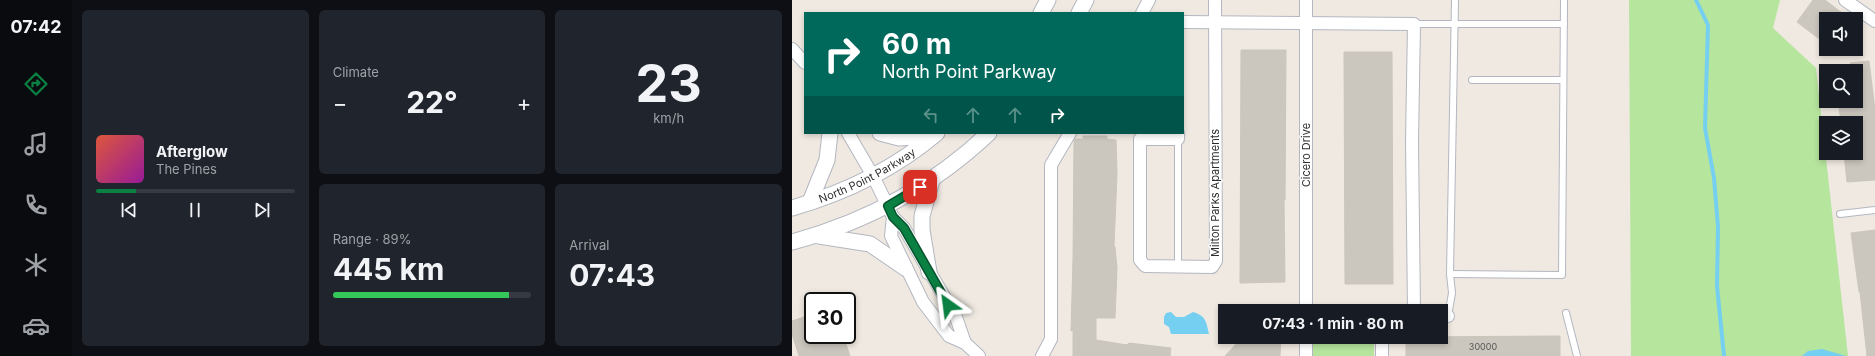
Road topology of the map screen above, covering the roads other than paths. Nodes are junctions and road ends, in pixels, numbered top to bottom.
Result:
1 (1048, 0) edge
2 (1086, 0) edge
3 (1149, 0) edge
4 (1215, 0) edge
5 (1306, 0) edge
6 (1455, 0) edge
7 (1564, 0) edge
8 (1846, 0) edge
9 (1042, 12) edge
10 (1080, 12) edge
11 (1143, 12) edge
12 (1875, 21) edge
13 (1184, 22) edge
14 (1215, 22) junction
15 (1306, 23) junction
16 (1414, 24) junction
17 (1454, 24) junction
18 (1564, 24) junction
19 (792, 49) edge
20 (804, 63) edge
21 (1472, 80) dead end
22 (1563, 80) junction
23 (830, 134) edge
24 (849, 134) edge
25 (884, 134) edge
26 (988, 134) edge
27 (1069, 134) edge
28 (935, 135) edge
29 (1178, 136) edge
30 (873, 176) junction
31 (932, 180) junction
32 (810, 202) junction
33 (792, 208) edge
34 (1875, 210) edge
35 (890, 211) junction
36 (1840, 214) dead end
37 (816, 235) junction
38 (792, 242) edge
39 (1178, 266) junction
40 (905, 268) junction
41 (929, 272) junction
42 (1450, 274) junction
43 (1306, 304) edge
44 (1414, 304) edge
45 (1448, 306) edge
46 (1566, 313) dead end
47 (966, 343) junction
48 (1306, 344) edge
49 (1382, 344) edge
50 (979, 356) edge
51 (1042, 356) edge
52 (1306, 356) edge
53 (1382, 356) edge
54 (1576, 356) edge

1 - 9 street
2 - 10 street
3 - 11 street
4 - 14 street, Milton Parks Apartments
5 - 15 street, Cicero Drive
6 - 17 lane
7 - 18 lane
8 - 12 street
13 - 14 street
14 - 15 street
14 - 39 street, Milton Parks Apartments
15 - 16 street
15 - 43 street, Cicero Drive
16 - 17 lane
16 - 44 street
17 - 18 lane
17 - 42 lane
18 - 22 lane
19 - 20 street
21 - 22 lane
22 - 42 lane
23 - 32 street
24 - 30 street
25 - 28 street
26 - 31 street
27 - 51 street
28 - 30 street, North Point Parkway
29 - 39 lane
29 - 39 street, Milton Parks Apartments
30 - 32 street, North Point Parkway
30 - 35 street
31 - 35 street
31 - 41 street
32 - 33 street, North Point Parkway
34 - 36 lane
35 - 37 street
35 - 40 street
35 - 41 street
37 - 38 street
37 - 40 street
40 - 47 street
41 - 47 street
42 - 45 lane
46 - 54 lane
47 - 50 street
48 - 52 street
49 - 53 street

